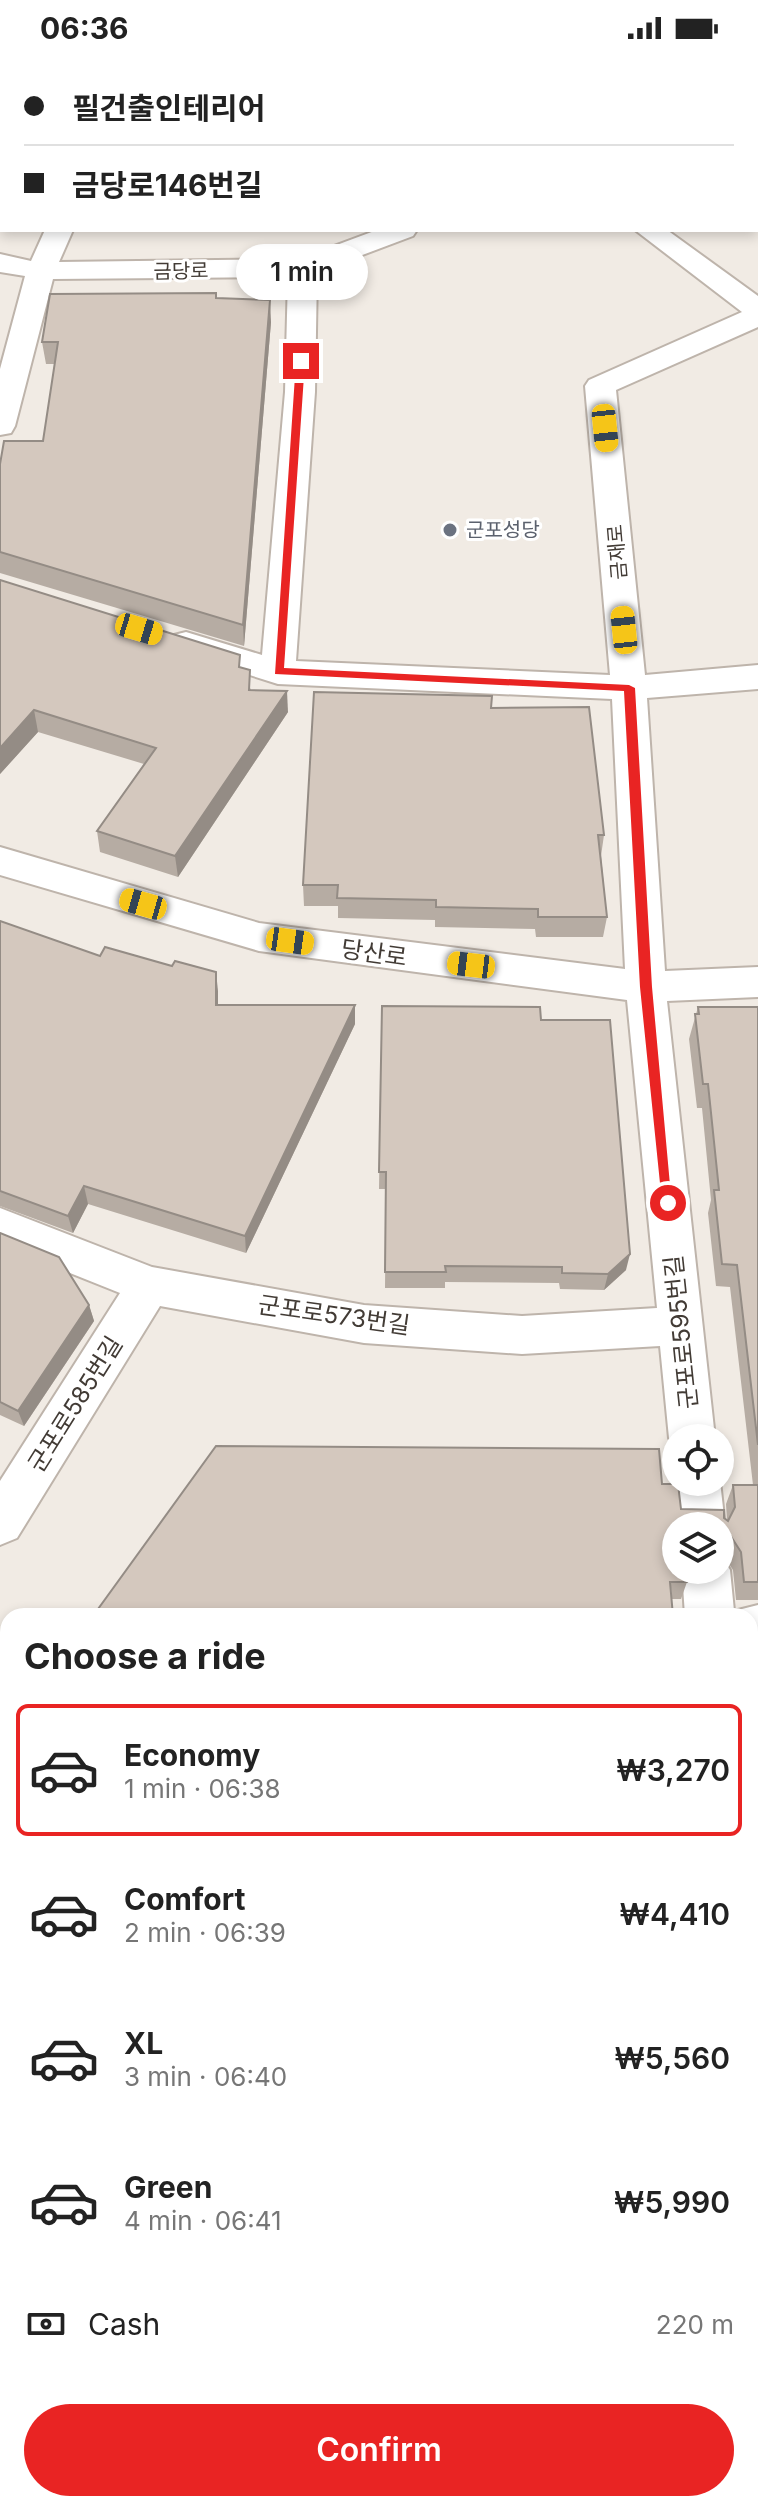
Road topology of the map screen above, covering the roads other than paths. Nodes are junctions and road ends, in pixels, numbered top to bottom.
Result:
1 (58, 232) edge
2 (398, 232) edge
3 (652, 232) edge
4 (0, 263) edge
5 (303, 268) junction
6 (41, 271) junction
7 (758, 310) edge
8 (758, 316) edge
9 (0, 426) edge
10 (161, 635) edge
11 (278, 672) junction
12 (758, 677) edge
13 (629, 688) junction
14 (0, 861) edge
15 (758, 982) edge
16 (646, 987) junction
17 (0, 1226) edge
18 (149, 1285) junction
19 (681, 1326) junction
20 (691, 1424) edge
21 (0, 1523) edge
22 (707, 1584) edge
23 (709, 1608) edge

1 - 6 street
2 - 5 street, 금당로
3 - 7 street
4 - 6 street, 금당로
5 - 6 street, 금당로
5 - 11 street
6 - 9 street
8 - 13 street, 금재로
10 - 11 street
11 - 13 street
12 - 13 street
13 - 16 street, 금재로
14 - 16 street, 당산로
15 - 16 street, 당산로
16 - 19 street, 군포로595번길
17 - 18 street, 군포로573번길
18 - 19 street, 군포로573번길
18 - 21 street, 군포로585번길
19 - 20 street, 군포로595번길
22 - 23 street

